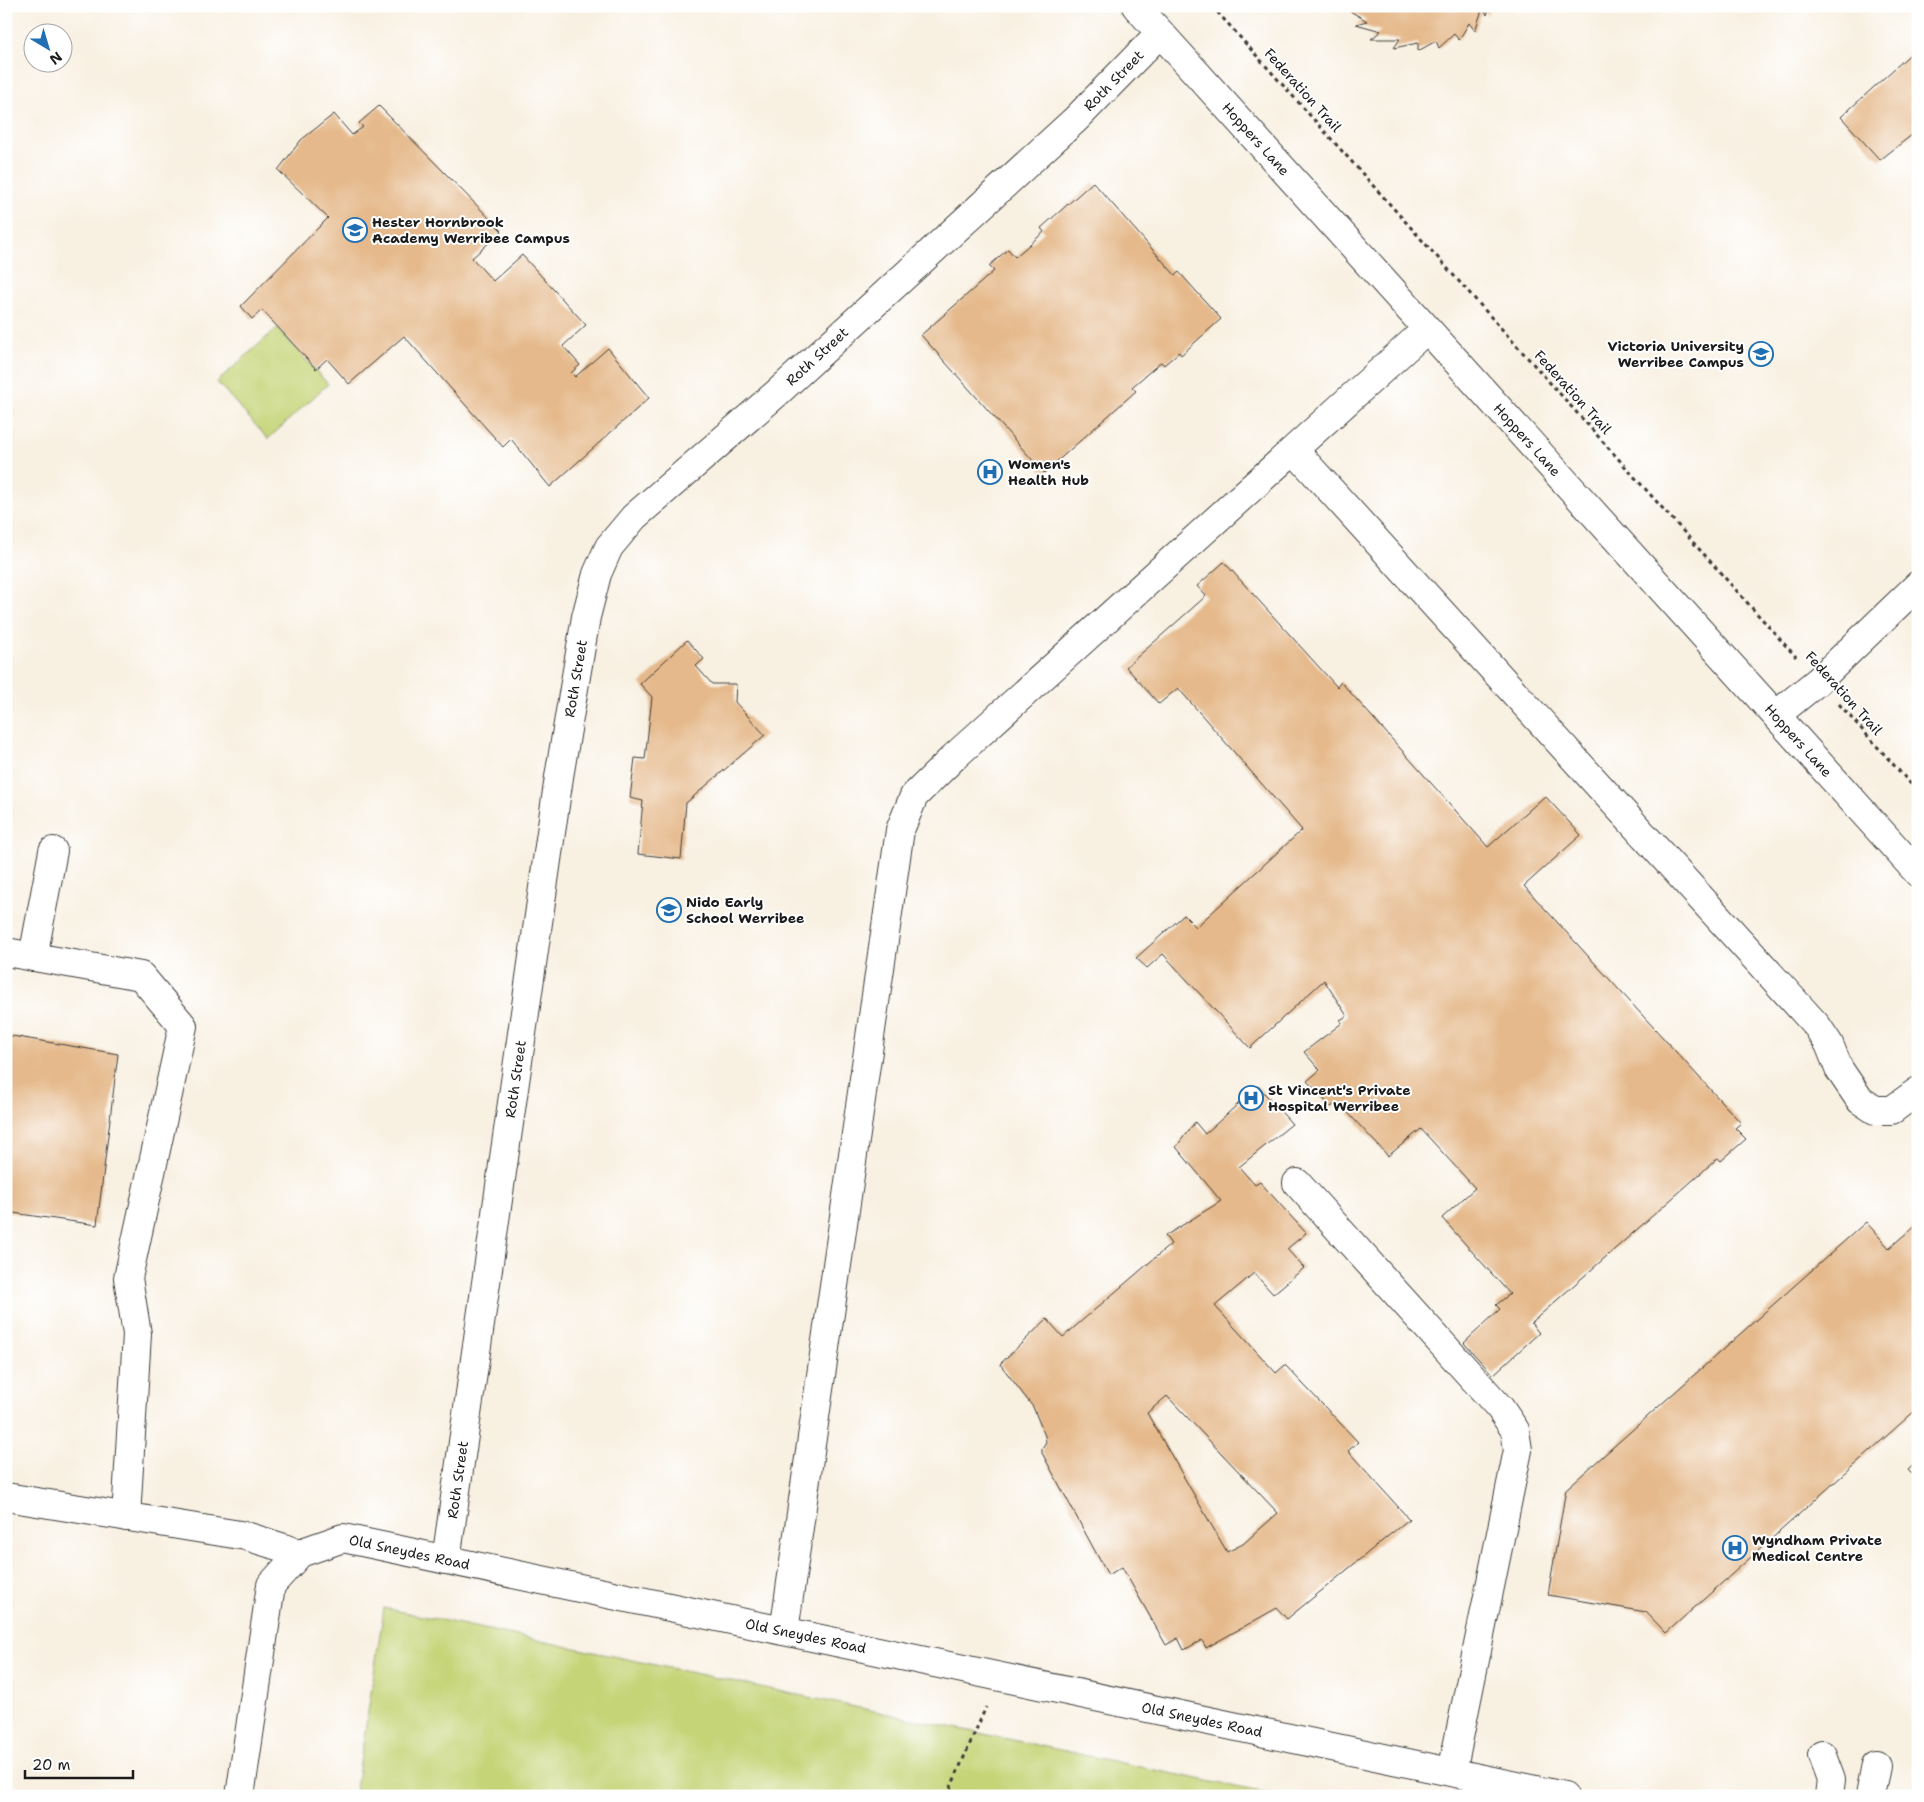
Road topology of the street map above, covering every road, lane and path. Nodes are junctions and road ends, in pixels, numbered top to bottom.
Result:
1 (1136, 6) edge
2 (1212, 6) edge
3 (1160, 33) junction
4 (1427, 329) junction
5 (1294, 450) junction
6 (1918, 586) edge
7 (1818, 681) junction
8 (1776, 716) junction
9 (1918, 792) edge
10 (53, 852) dead end
11 (1918, 873) edge
12 (6, 952) edge
13 (33, 956) junction
14 (1918, 1091) edge
15 (1297, 1183) dead end
16 (6, 1497) edge
17 (126, 1517) junction
18 (300, 1553) junction
19 (446, 1560) junction
20 (784, 1631) junction
21 (999, 1677) junction
22 (1822, 1755) dead end
23 (1876, 1766) dead end
24 (1452, 1772) junction
25 (240, 1796) edge
26 (947, 1796) edge
27 (1564, 1796) edge
28 (1829, 1796) edge
29 (1870, 1796) edge

1 - 3 street, Hoppers Lane
2 - 7 path, Federation Trail
3 - 4 street, Hoppers Lane
3 - 19 street, Roth Street
4 - 5 street
4 - 8 street, Hoppers Lane
5 - 14 street
5 - 20 street
6 - 7 street
7 - 8 street
7 - 9 path, Federation Trail
8 - 11 street, Hoppers Lane
10 - 13 street
12 - 13 street
13 - 17 street
15 - 24 street
16 - 17 street
17 - 18 street
18 - 19 street, Old Sneydes Road
18 - 25 street, Old Sneydes Road
19 - 20 street, Old Sneydes Road
20 - 21 street, Old Sneydes Road
21 - 24 street, Old Sneydes Road
21 - 26 path
22 - 28 street
23 - 29 street
24 - 27 street, Old Sneydes Road

